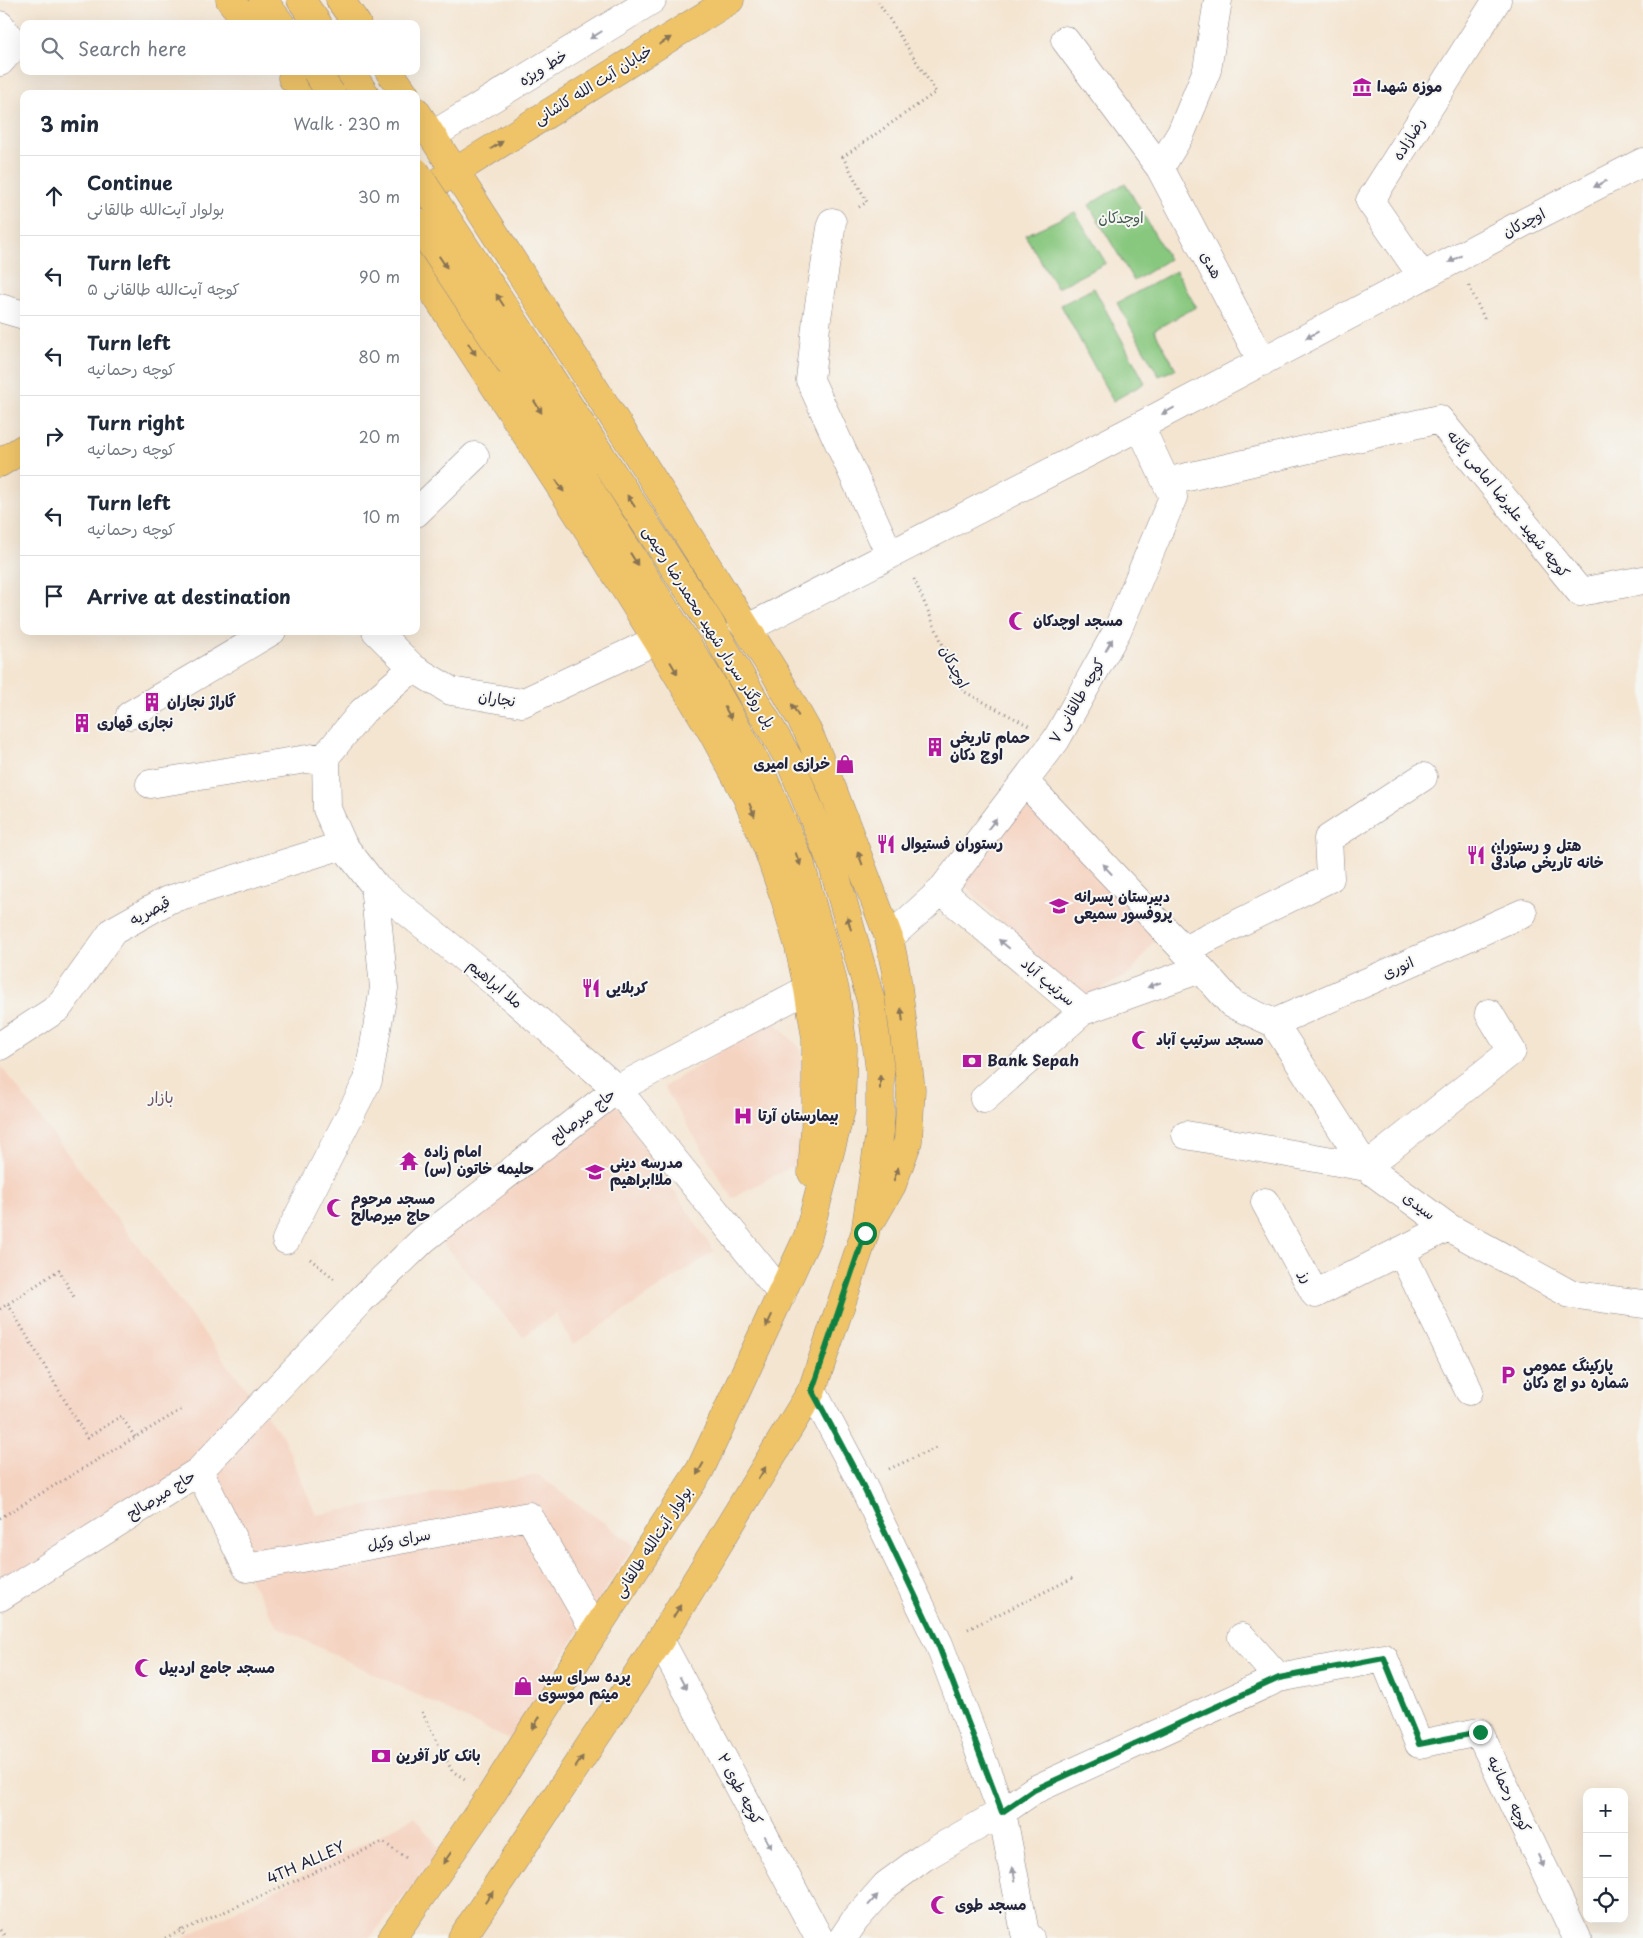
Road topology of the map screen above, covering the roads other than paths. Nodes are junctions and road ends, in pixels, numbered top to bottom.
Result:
1 (230, 0) edge
2 (263, 0) edge
3 (301, 0) edge
4 (340, 0) edge
5 (652, 0) edge
6 (730, 0) edge
7 (1218, 0) edge
8 (1497, 0) edge
9 (246, 20) edge
10 (278, 20) edge
11 (315, 20) edge
12 (354, 20) edge
13 (0, 25) edge
14 (1065, 40) dead end
15 (0, 62) edge
16 (343, 75) edge
17 (353, 75) edge
18 (392, 75) edge
19 (299, 79) edge
20 (322, 90) edge
21 (362, 90) edge
22 (402, 90) edge
23 (420, 124) edge
24 (425, 141) edge
25 (1643, 162) edge
26 (1160, 168) junction
27 (456, 171) junction
28 (420, 179) edge
29 (420, 194) edge
30 (832, 222) road end
31 (420, 227) edge
32 (420, 271) edge
33 (1422, 276) junction
34 (526, 281) junction
35 (0, 308) edge
36 (20, 314) edge
37 (455, 323) junction
38 (524, 360) junction
39 (1262, 362) junction
40 (1140, 426) junction
41 (475, 456) dead end
42 (1166, 482) junction
43 (420, 509) edge
44 (896, 552) junction
45 (1643, 580) edge
46 (741, 621) junction
47 (265, 635) edge
48 (380, 635) edge
49 (657, 640) junction
50 (413, 668) junction
51 (130, 715) dead end
52 (326, 756) junction
53 (1423, 777) dead end
54 (1024, 782) junction
55 (150, 784) dead end
56 (344, 845) junction
57 (374, 885) junction
58 (940, 891) junction
59 (1523, 914) dead end
60 (889, 938) junction
61 (1192, 959) junction
62 (808, 989) junction
63 (1083, 1011) junction
64 (1489, 1013) dead end
65 (1274, 1023) junction
66 (0, 1046) edge
67 (617, 1089) junction
68 (984, 1099) dead end
69 (841, 1110) joint
70 (1186, 1134) dead end
71 (1366, 1167) junction
72 (1265, 1202) dead end
73 (1448, 1227) junction
74 (865, 1233) junction
75 (808, 1236) junction
76 (286, 1240) road end
77 (1401, 1251) junction
78 (782, 1294) junction
79 (1643, 1304) edge
80 (812, 1390) junction
81 (1469, 1391) dead end
82 (199, 1471) junction
83 (0, 1597) edge
84 (595, 1631) junction
85 (1242, 1637) dead end
86 (660, 1640) junction
87 (1279, 1678) junction
88 (1002, 1812) junction
89 (392, 1938) edge
90 (462, 1938) edge
91 (819, 1938) edge
92 (843, 1938) edge
93 (1030, 1938) edge
94 (1577, 1938) edge

1 - 9 main road
2 - 10 main road
3 - 11 main road
4 - 12 main road
5 -> 24 street, خط ویژه
27 -> 6 main road, خیابان آیت الله کاشانی
7 - 26 street
8 - 33 street, رضازاده
13 - 15 street
14 - 26 street, هدی
16 - 19 main road
17 - 21 main road
18 - 22 main road
19 - 20 main road, bridge
23 - 24 main road
24 - 27 main road
25 -> 33 street, اوچدکان
26 - 39 street, هدی
27 - 29 main road, خیابان آیت الله کاشانی
27 - 34 main road
38 -> 28 main road, پل روگذر سردار شهید محمدرضا رحیمی, bridge
30 - 44 street
31 -> 38 main road, پل روگذر سردار شهید محمدرضا رحیمی, bridge
32 - 37 main road
33 -> 39 street, اوچدکان
34 - 37 main road
34 - 46 main road
35 - 36 street
37 -> 49 main road
38 -> 69 main road, پل روگذر سردار شهید محمدرضا رحیمی
74 -> 38 main road, پل روگذر سردار شهید محمدرضا رحیمی
39 -> 40 street, اوچدکان
40 - 42 street, کوچه طالقانی ۷
40 - 44 street, اوچدکان
41 - 43 street
42 - 45 street, کوچه شهید علیرضا امامی یگانه
54 -> 42 street, کوچه طالقانی ۷
44 - 46 street, اوچدکان
60 -> 46 main road
47 - 51 street
48 - 50 street, نجاران
49 - 50 street, نجاران
49 -> 62 main road
50 - 52 street
52 - 55 street
52 - 56 street, ملا ابراهیم
53 - 61 street, سرتیپ آباد
58 -> 54 street, کوچه طالقانی ۷
61 -> 54 street
56 - 57 street, ملا ابراهیم
56 - 66 street, قیصریه
57 - 67 street, ملا ابراهیم
57 - 76 street
58 - 60 street, کوچه طالقانی ۷
63 -> 58 street, سرتیپ آباد
59 - 65 street, انوری
74 -> 60 main road
61 -> 63 street, سرتیپ آباد
61 - 65 street
62 - 67 street, حاج میرصالح
62 - 75 main road
63 - 68 street
64 - 71 street
65 - 71 street
67 - 78 street, ملا ابراهیم
67 - 82 street, حاج میرصالح
69 - 75 main road, بولوار آیت‌الله طالقانی
70 - 71 street, سیدی
71 - 73 street, سیدی
72 - 77 street, رز
73 - 77 street, رز
73 - 79 street, سیدی
74 - 80 main road
75 - 78 main road, بولوار آیت‌الله طالقانی
77 - 81 street
78 -> 84 main road, بولوار آیت‌الله طالقانی
86 -> 80 main road
80 - 88 street
82 - 83 street, حاج میرصالح
82 - 84 street, سرای وکیل
84 -> 89 main road, بولوار آیت‌الله طالقانی
85 - 87 street
90 -> 86 main road
86 -> 91 street, کوچه طوی ۲
87 - 88 street, کوچه رحمانیه
87 -> 94 street, کوچه رحمانیه
92 -> 88 street, کوچه رحمانیه
93 -> 88 street

